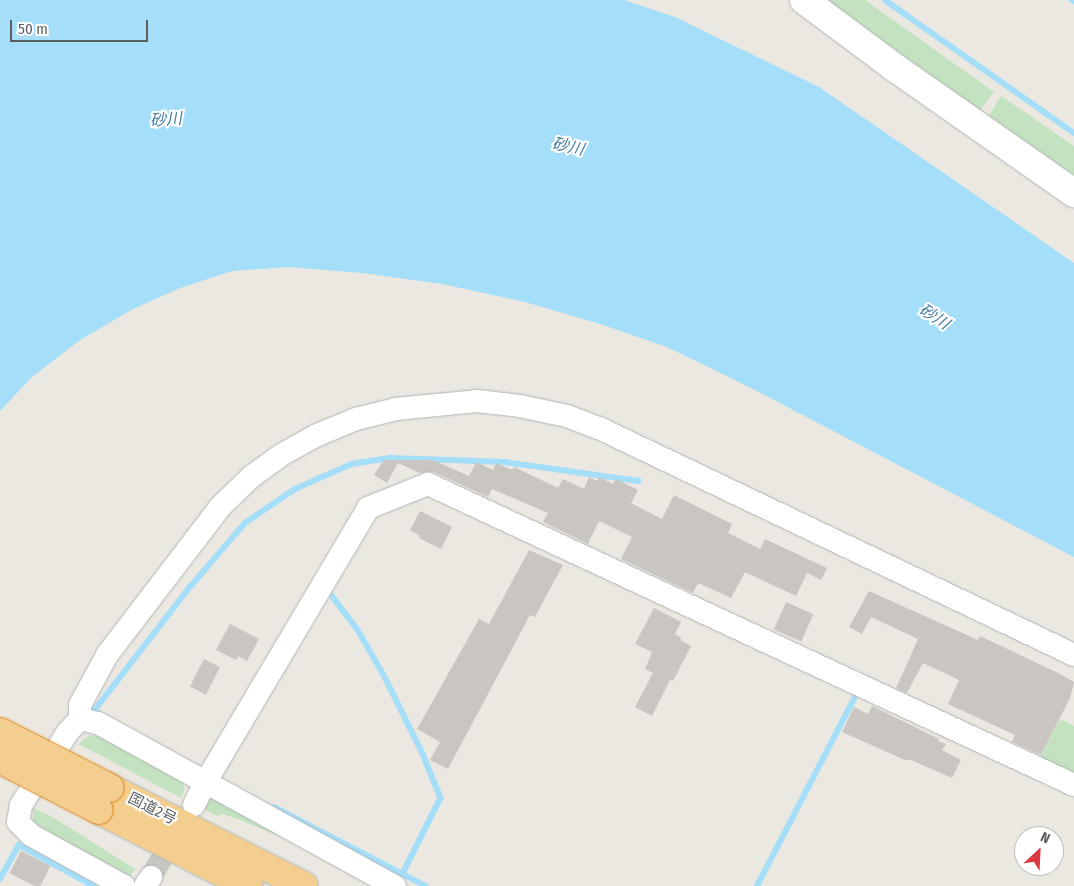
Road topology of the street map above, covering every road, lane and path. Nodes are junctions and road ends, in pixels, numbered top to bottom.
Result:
1 (804, 0) edge
2 (1074, 193) edge
3 (1074, 656) edge
4 (80, 719) junction
5 (0, 732) edge
6 (0, 759) edge
7 (205, 783) junction
8 (1074, 785) edge
9 (104, 799) junction
10 (194, 805) dead end
11 (235, 852) junction
12 (124, 886) edge
13 (249, 886) edge
14 (304, 886) edge
15 (316, 886) edge
16 (395, 886) edge

1 - 2 street
3 - 4 street
4 - 7 street
4 - 12 street
5 - 9 highway, 国道2号, bridge
6 - 9 highway, 国道2号, bridge
7 - 8 street
7 - 10 street
7 - 16 street
9 - 11 highway, 国道2号
9 - 13 highway, 国道2号
11 - 14 highway, 国道2号
11 - 15 highway

